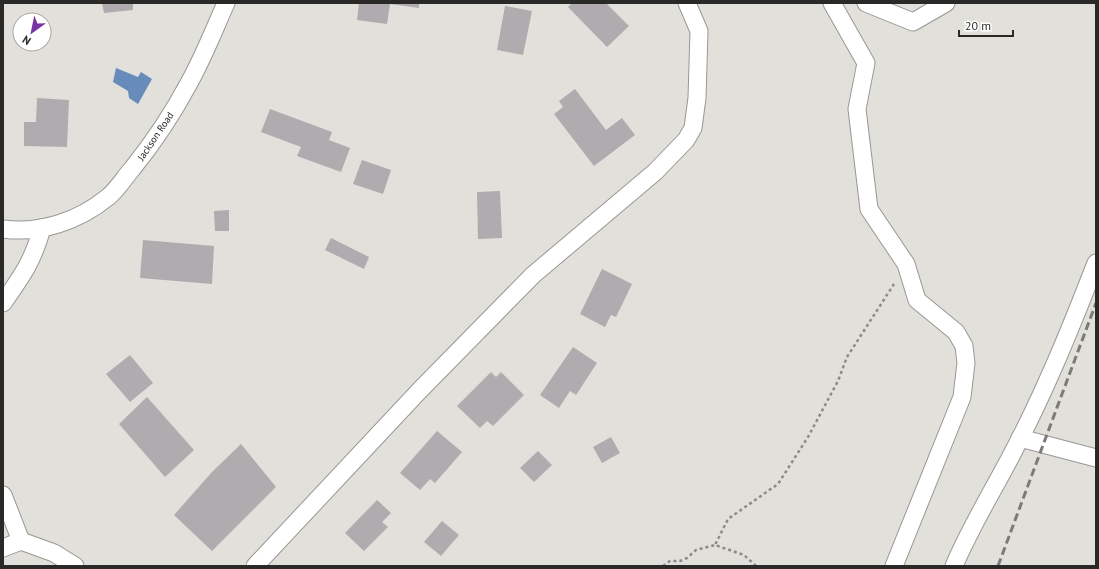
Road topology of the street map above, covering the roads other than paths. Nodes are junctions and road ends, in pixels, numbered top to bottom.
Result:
1 (226, 3) edge
2 (687, 3) edge
3 (832, 3) edge
4 (866, 3) edge
5 (946, 3) edge
6 (42, 228) junction
7 (3, 229) edge
8 (1096, 263) edge
9 (3, 303) edge
10 (1020, 438) junction
11 (1096, 458) edge
12 (3, 495) edge
13 (21, 541) junction
14 (3, 548) edge
15 (75, 566) edge
16 (254, 566) edge
17 (894, 566) edge
18 (954, 566) edge

1 - 6 street, Jackson Road
2 - 16 street
3 - 17 street
4 - 5 street
6 - 7 street, Jackson Road
6 - 9 street
8 - 10 street
10 - 11 street
10 - 18 street
12 - 13 street
13 - 14 street
13 - 15 street

